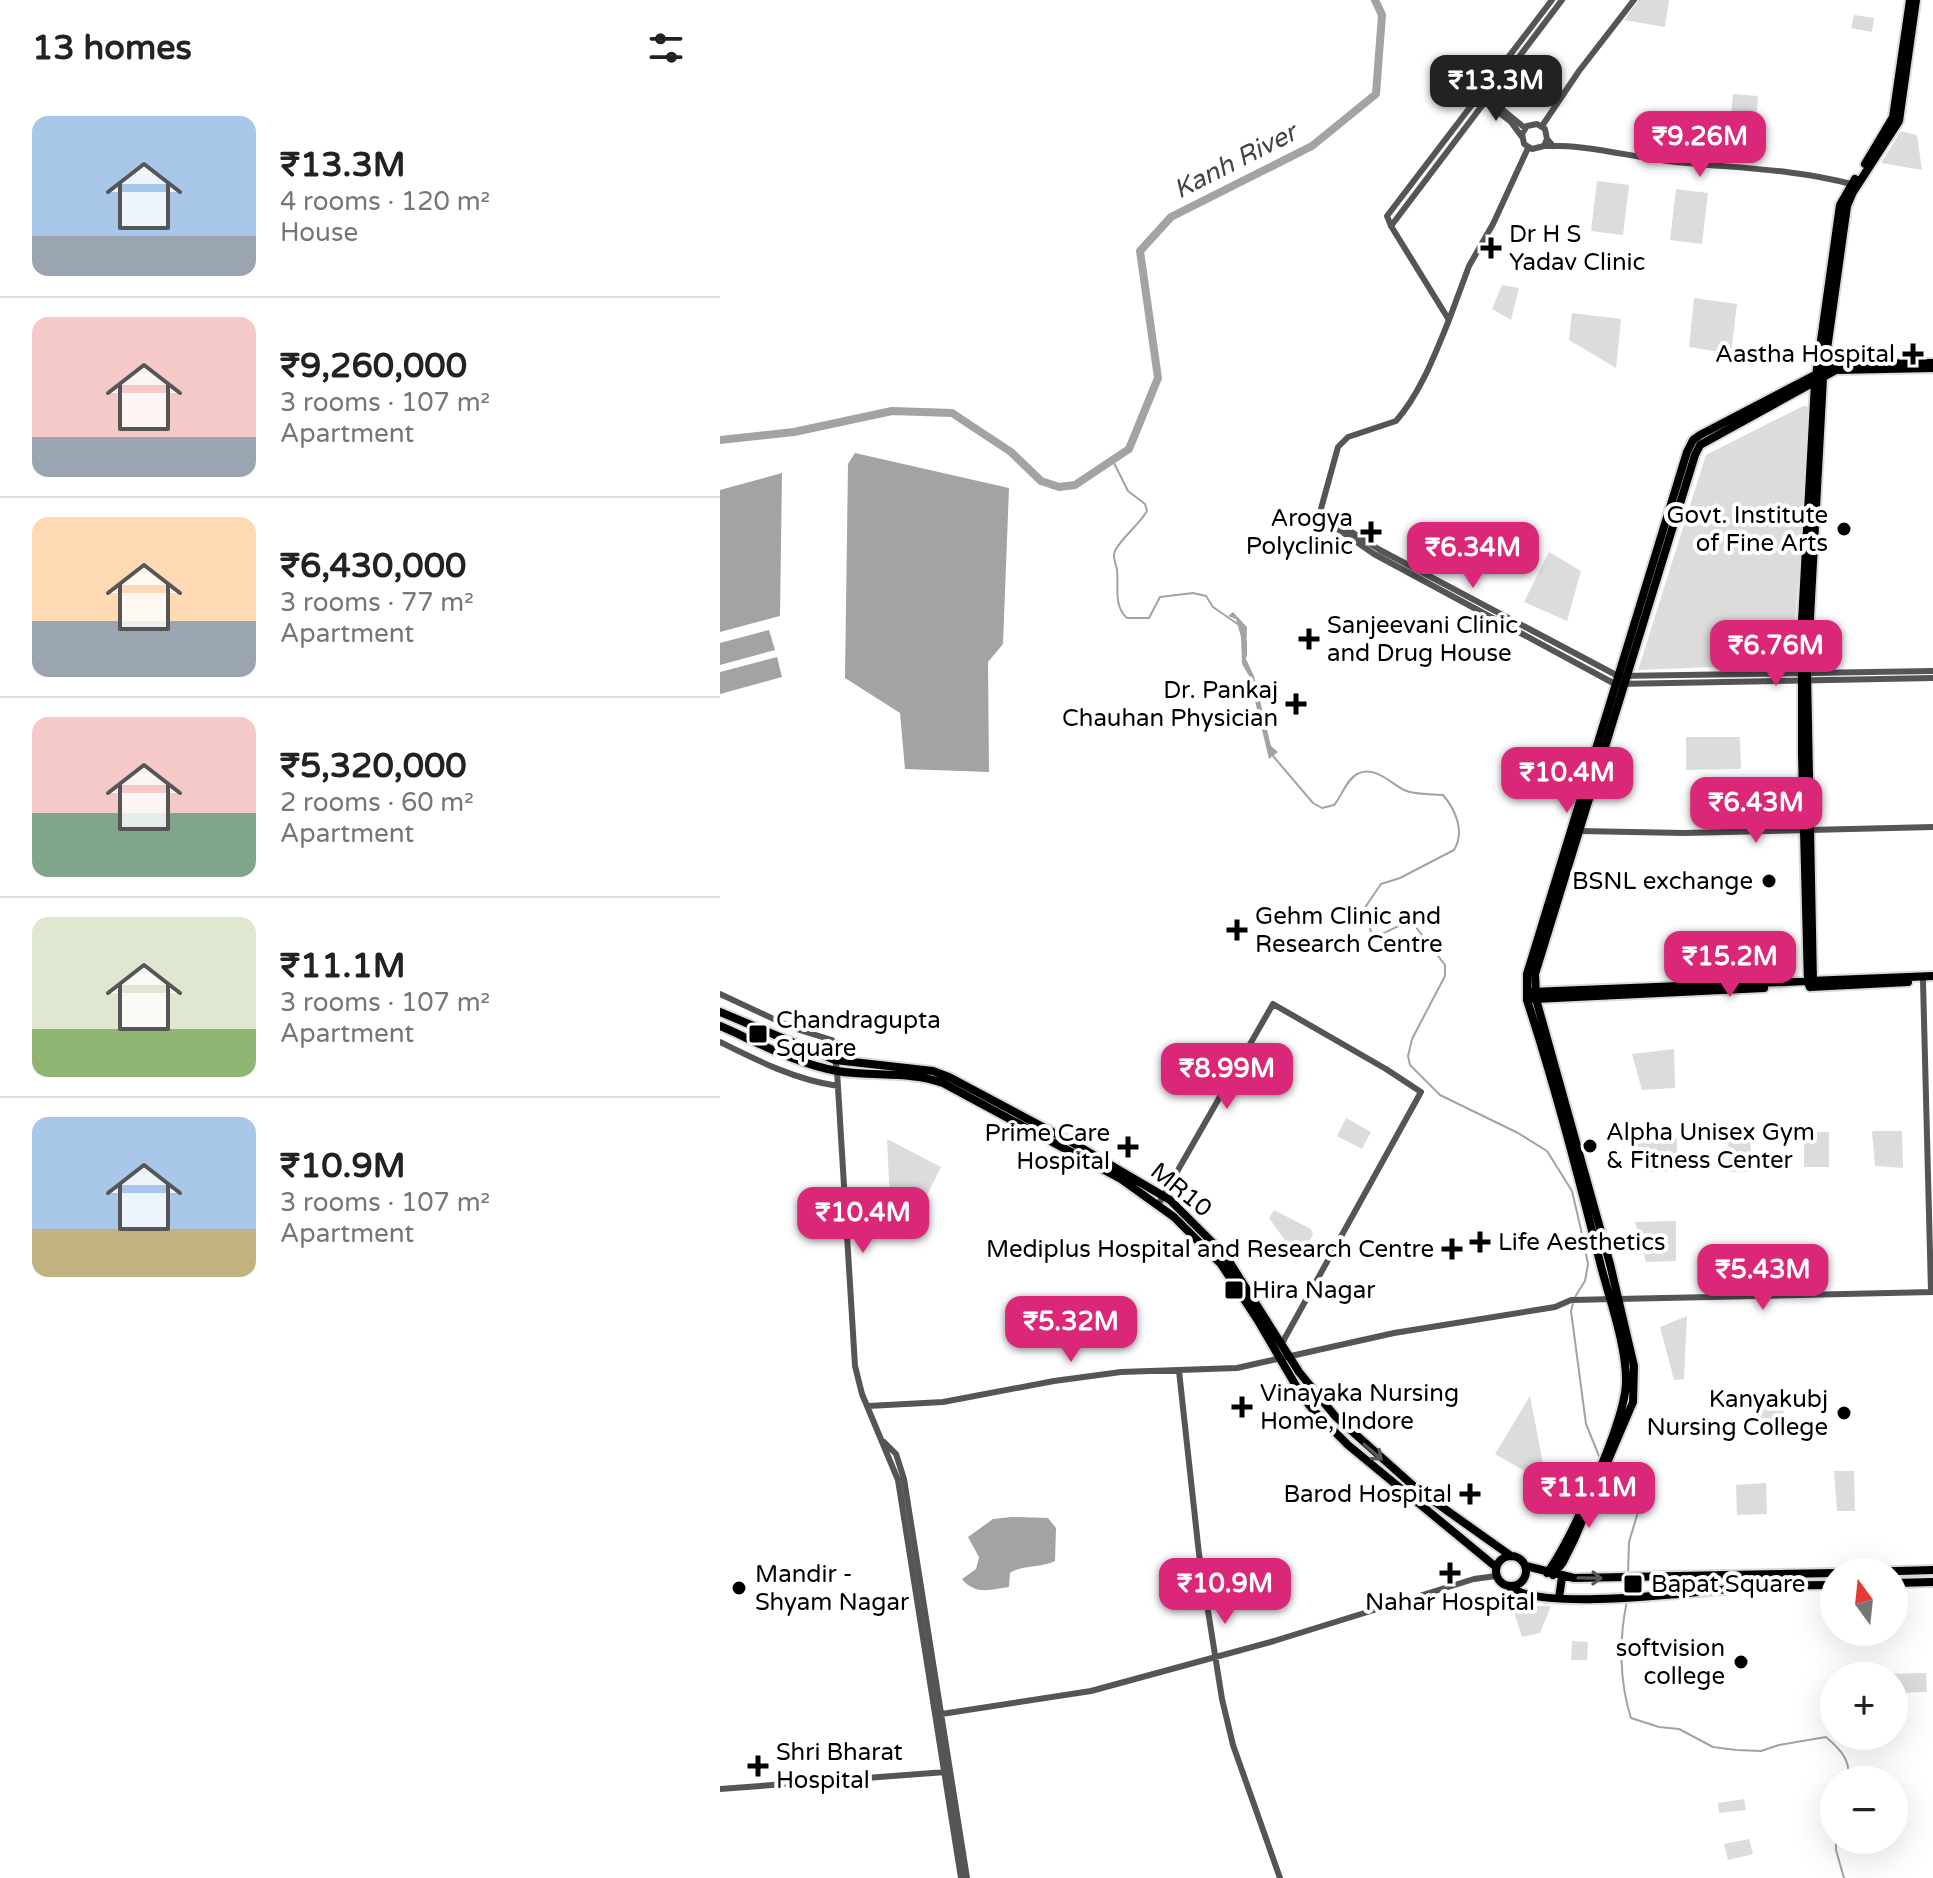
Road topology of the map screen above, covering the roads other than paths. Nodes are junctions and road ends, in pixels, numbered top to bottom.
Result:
1 (1552, 0) edge
2 (1562, 0) edge
3 (1634, 0) edge
4 (1913, 0) edge
5 (1484, 98) junction
6 (1542, 126) junction
7 (1525, 128) junction
8 (1522, 137) junction
9 (1547, 139) junction
10 (1544, 146) junction
11 (1553, 146) junction
12 (1528, 148) junction
13 (1851, 184) junction
14 (1449, 320) junction
15 (1933, 365) edge
16 (1820, 376) junction
17 (1933, 671) edge
18 (1804, 677) junction
19 (1933, 678) edge
20 (1621, 680) junction
21 (1933, 827) edge
22 (1807, 829) junction
23 (1579, 831) junction
24 (1933, 978) edge
25 (1923, 981) junction
26 (1810, 984) junction
27 (720, 994) edge
28 (1531, 995) junction
29 (720, 1012) edge
30 (720, 1026) edge
31 (720, 1042) edge
32 (835, 1060) junction
33 (837, 1071) junction
34 (838, 1086) junction
35 (1163, 1195) junction
36 (1158, 1205) junction
37 (1932, 1292) edge
38 (1614, 1300) junction
39 (1282, 1343) junction
40 (1282, 1356) junction
41 (1179, 1371) junction
42 (868, 1406) junction
43 (1511, 1556) junction
44 (1526, 1566) junction
45 (1933, 1570) edge
46 (1496, 1571) junction
47 (1908, 1571) edge
48 (1820, 1573) edge
49 (1554, 1575) junction
50 (1933, 1582) edge
51 (1908, 1583) edge
52 (1820, 1585) edge
53 (1510, 1587) junction
54 (1559, 1598) junction
55 (1215, 1657) junction
56 (939, 1714) junction
57 (947, 1772) junction
58 (720, 1789) edge
59 (964, 1878) edge
60 (1280, 1878) edge

1 - 5 street
2 - 5 street
3 - 6 street
4 - 13 main road
4 - 16 main road
5 - 7 street
5 - 8 street
5 - 14 street
6 - 7 street
6 - 9 street
7 - 8 street
8 - 12 street
9 - 10 street
9 - 11 street
10 - 11 street
10 - 12 street
11 - 13 street
12 - 14 street
13 - 16 main road
14 - 20 street
15 - 16 main road
16 - 18 main road
16 - 20 main road
17 - 18 street
18 - 19 street
18 - 20 street
18 - 22 main road
20 - 23 main road
20 - 28 main road
21 - 22 street
22 - 23 street
22 - 26 main road
23 - 28 main road
24 - 25 main road
24 - 26 main road
25 - 26 main road
25 - 37 street
26 - 28 main road
27 - 32 street
28 - 38 main road
29 - 32 main road, MR10
30 - 33 main road, MR10
31 - 34 street
32 - 33 street
32 - 35 main road, MR10
33 - 34 street
33 - 36 main road, MR10
34 - 42 street
35 - 36 street
35 - 39 main road, MR10
35 - 39 street
36 - 40 main road, MR10
37 - 38 street
38 - 40 street
38 - 49 main road
39 - 40 main road, MR10
39 - 40 street
40 - 41 street
40 -> 43 main road, MR10
40 - 46 main road, MR10
41 - 42 street
41 - 55 street
42 - 56 street
43 - 44 main road
43 - 46 main road
44 - 49 main road
44 - 53 main road
45 - 47 main road
46 - 53 main road
46 - 55 street
49 -> 48 main road
49 - 54 main road
50 - 51 main road
52 - 54 main road
53 - 54 main road
55 - 56 street
55 - 60 street
56 - 57 street
57 - 58 street
57 - 59 street

